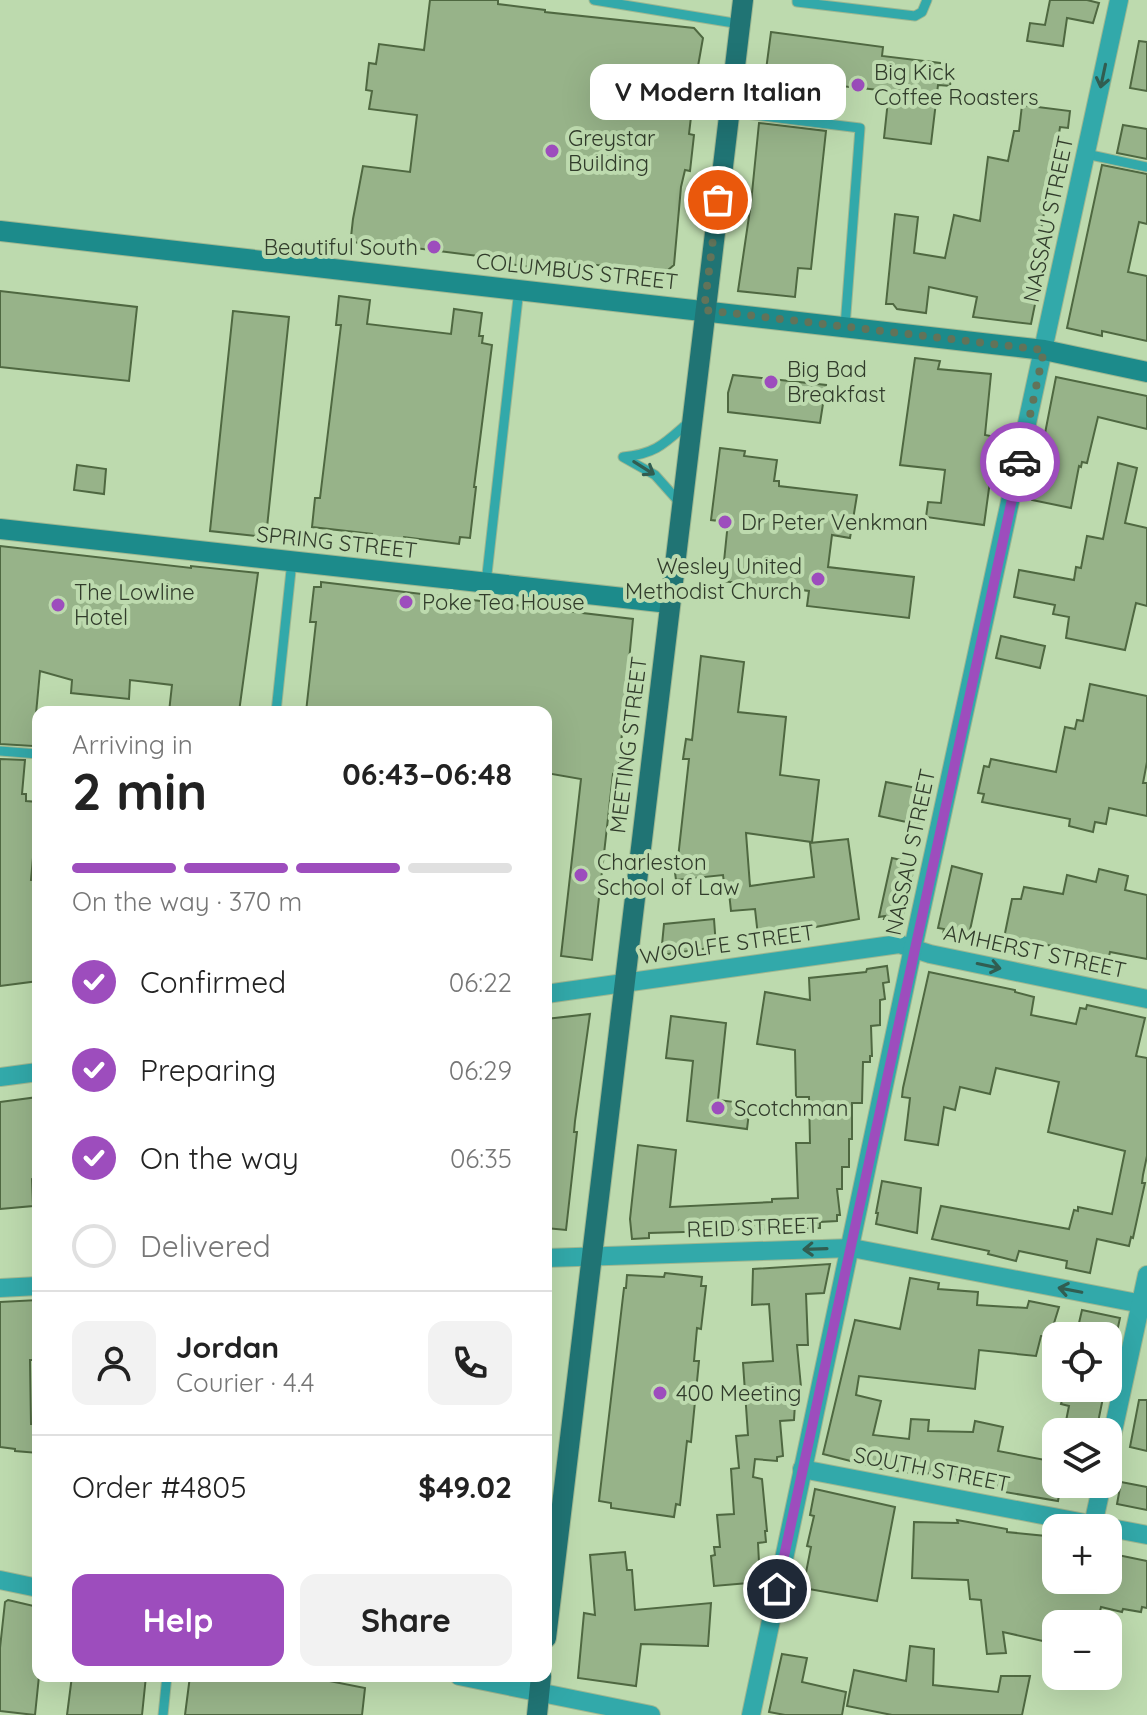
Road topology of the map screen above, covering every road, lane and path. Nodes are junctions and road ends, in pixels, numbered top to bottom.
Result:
1 (594, 0) edge
2 (743, 0) edge
3 (797, 0) edge
4 (927, 0) edge
5 (1119, 0) edge
6 (740, 24) junction
7 (729, 112) junction
8 (1086, 154) junction
9 (1147, 167) edge
10 (0, 231) edge
11 (519, 289) junction
12 (704, 310) junction
13 (845, 327) junction
14 (1044, 350) junction
15 (1147, 372) edge
16 (691, 419) junction
17 (681, 505) junction
18 (0, 529) edge
19 (292, 561) junction
20 (486, 583) junction
21 (669, 603) junction
22 (277, 706) edge
23 (0, 751) edge
24 (32, 754) edge
25 (913, 948) junction
26 (625, 982) junction
27 (552, 993) edge
28 (1147, 999) edge
29 (32, 1073) edge
30 (0, 1077) edge
31 (852, 1248) junction
32 (593, 1255) junction
33 (552, 1258) edge
34 (1147, 1275) edge
35 (32, 1286) edge
36 (0, 1288) edge
37 (1144, 1304) edge
38 (1117, 1418) edge
39 (802, 1469) junction
40 (1042, 1515) edge
41 (1122, 1530) edge
42 (1147, 1535) edge
43 (0, 1580) edge
44 (32, 1587) edge
45 (552, 1589) edge
46 (166, 1682) edge
47 (520, 1682) edge
48 (540, 1684) edge
49 (163, 1715) edge
50 (537, 1715) edge
51 (651, 1715) edge
52 (751, 1715) edge

1 - 6 lane
2 - 6 main road, MEETING STREET
3 - 4 lane
5 -> 8 street, NASSAU STREET
6 - 7 main road, MEETING STREET
7 - 12 main road, MEETING STREET
7 - 13 lane
8 - 9 lane
8 - 14 street, NASSAU STREET
10 - 11 street, COLUMBUS STREET
11 - 12 street, COLUMBUS STREET
11 - 20 lane
12 - 13 street, COLUMBUS STREET
12 - 16 main road, MEETING STREET
13 - 14 street, COLUMBUS STREET
14 - 15 street, COLUMBUS STREET
14 - 25 street, NASSAU STREET
16 - 17 main road, MEETING STREET
16 -> 17 lane
17 - 21 main road, MEETING STREET
18 - 19 street, SPRING STREET
19 - 20 street, SPRING STREET
19 - 22 lane
20 - 21 street, SPRING STREET
21 - 26 main road, MEETING STREET
23 - 24 lane
25 - 26 street, WOOLFE STREET
25 -> 28 street, AMHERST STREET
25 - 31 street, NASSAU STREET
26 - 27 street, WOOLFE STREET
26 - 32 main road, MEETING STREET
29 - 30 street
31 -> 32 street, REID STREET
37 -> 31 street, REID STREET
31 - 39 street, NASSAU STREET
32 - 33 street, REID STREET
32 - 45 main road, MEETING STREET
34 - 37 street
35 - 36 street
37 - 38 street
39 - 40 street, SOUTH STREET
39 - 52 street, NASSAU STREET
41 - 42 street, SOUTH STREET
43 - 44 street
46 - 49 lane
47 - 48 street
48 - 50 main road
48 - 51 street

